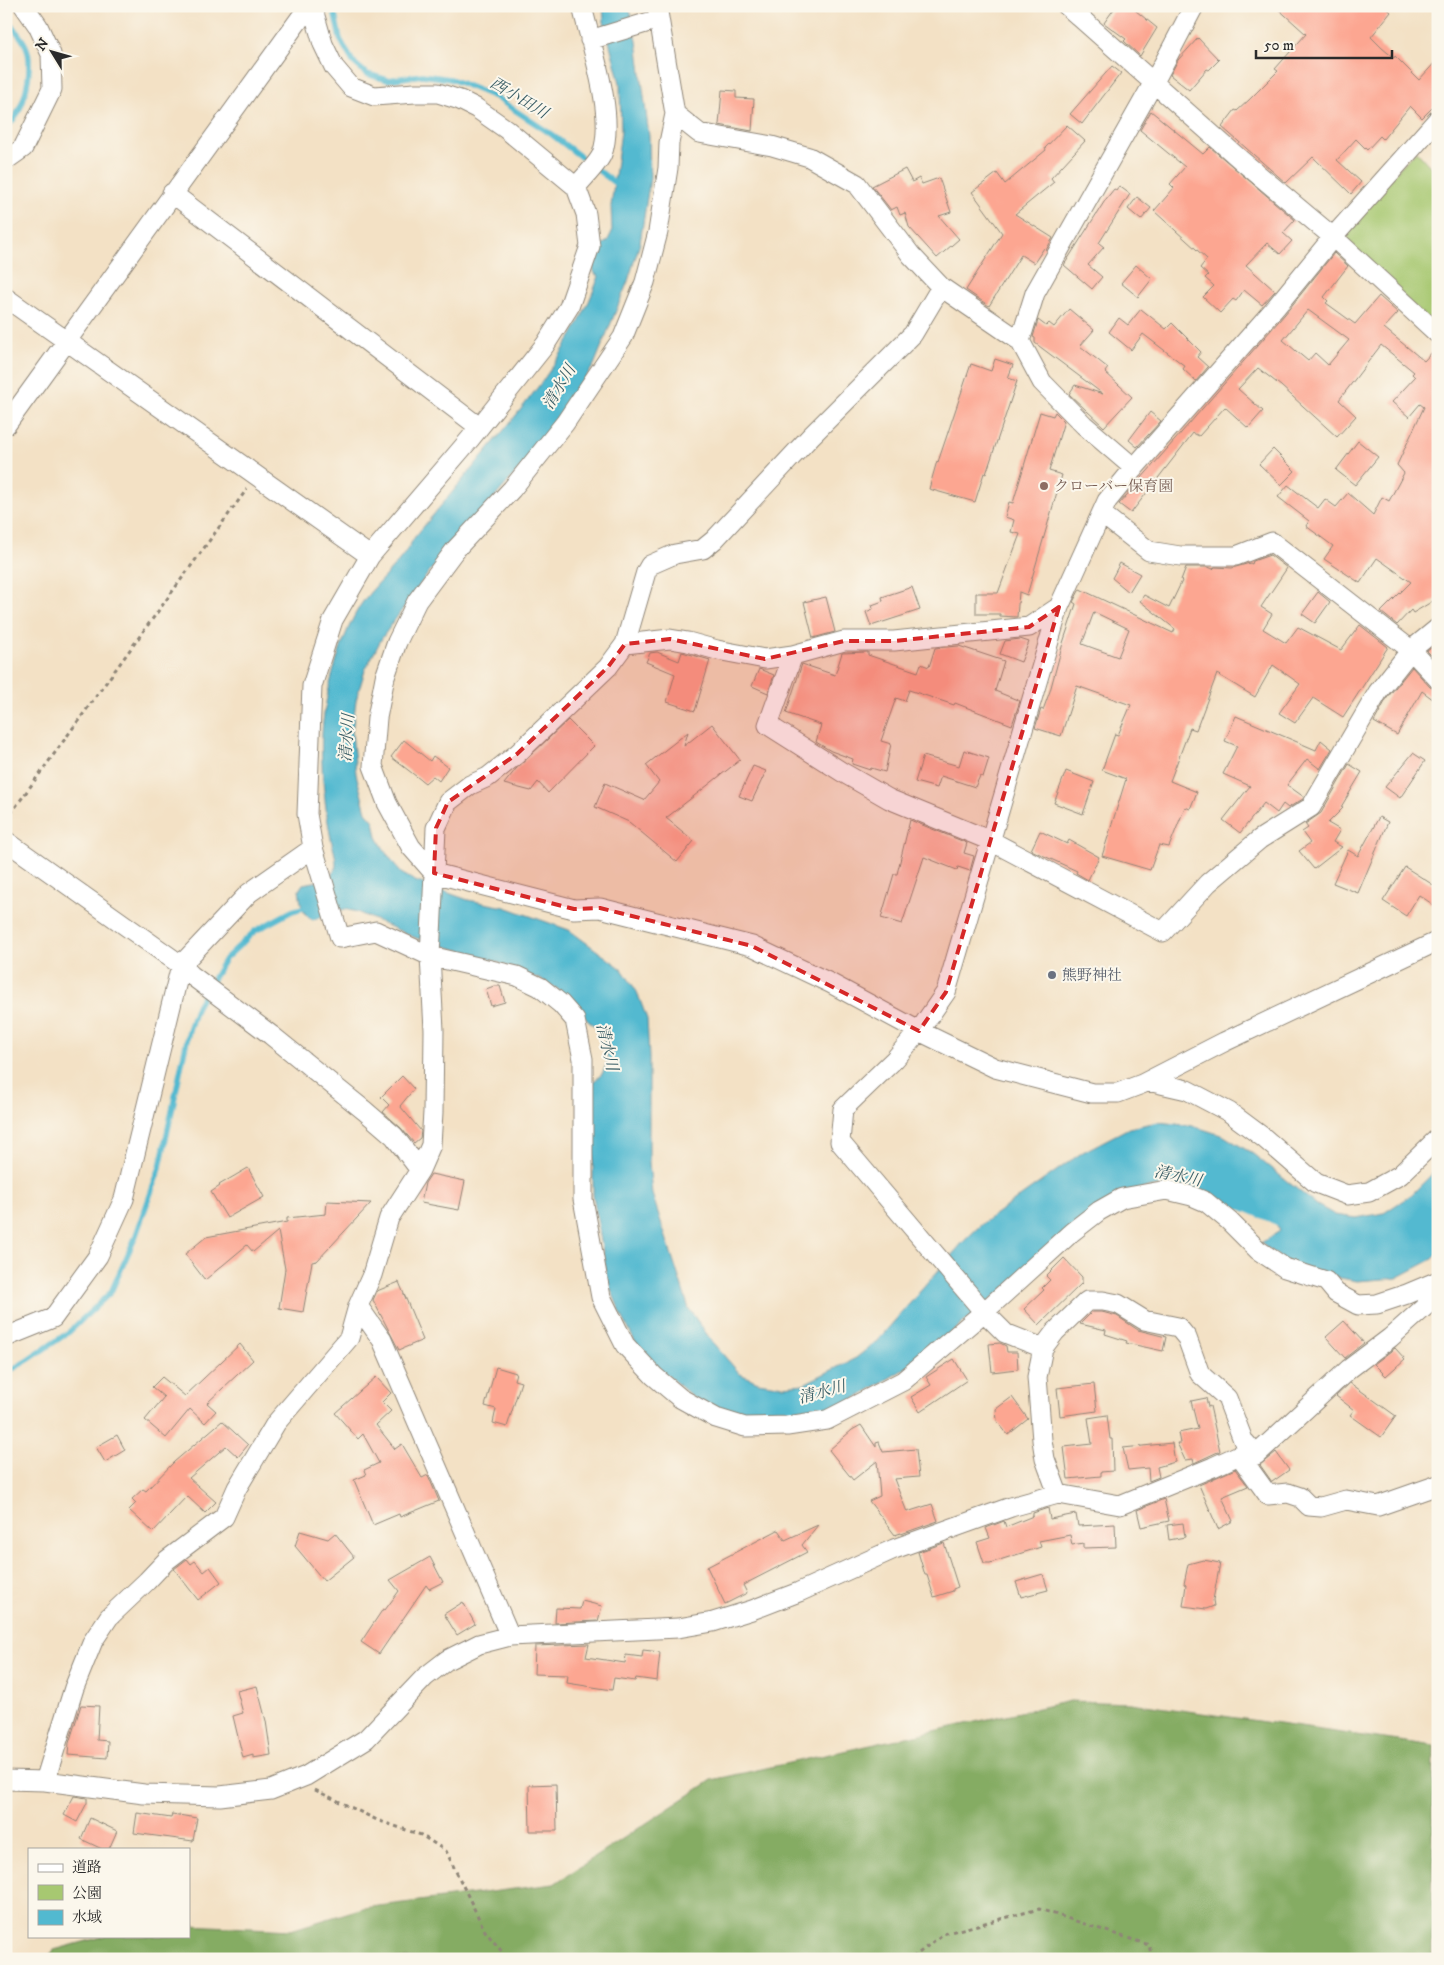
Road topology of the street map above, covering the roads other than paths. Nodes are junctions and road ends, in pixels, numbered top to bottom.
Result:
1 (24, 6) edge
2 (310, 6) edge
3 (582, 6) edge
4 (1067, 6) edge
5 (1194, 6) edge
6 (658, 13) edge
7 (590, 40) junction
8 (1154, 82) junction
9 (675, 114) junction
10 (1438, 119) edge
11 (6, 160) edge
12 (576, 187) junction
13 (172, 193) junction
14 (1333, 237) junction
15 (941, 287) junction
16 (6, 298) edge
17 (1438, 334) edge
18 (66, 341) junction
19 (1020, 341) junction
20 (6, 425) edge
21 (479, 426) junction
22 (1134, 468) junction
23 (1102, 514) junction
24 (370, 556) junction
25 (1059, 607) junction
26 (1438, 628) edge
27 (625, 644) junction
28 (1411, 650) junction
29 (792, 655) junction
30 (1438, 679) edge
31 (6, 841) edge
32 (990, 841) junction
33 (313, 848) junction
34 (434, 872) junction
35 (1438, 941) edge
36 (430, 956) junction
37 (186, 970) junction
38 (919, 1032) junction
39 (1148, 1081) junction
40 (1438, 1138) edge
41 (420, 1170) junction
42 (1438, 1280) edge
43 (1438, 1295) edge
44 (358, 1306) junction
45 (984, 1312) junction
46 (6, 1336) edge
47 (1043, 1348) junction
48 (1248, 1455) junction
49 (1438, 1485) edge
50 (1058, 1494) junction
51 (510, 1636) junction
52 (6, 1780) edge
53 (45, 1781) junction

1 - 11 street
2 - 12 street
2 - 13 street
3 - 7 street
4 - 8 street
5 - 8 street
6 - 7 street
6 - 9 street
7 - 12 street
8 - 14 street
8 - 19 street
9 - 15 street
9 - 34 street
10 - 14 street
12 - 21 street
13 - 18 street
13 - 21 street
14 - 17 street
14 - 22 street
15 - 19 street
15 - 27 street
16 - 18 street
18 - 20 street
18 - 24 street
19 - 22 street
21 - 24 street
22 - 23 street
23 - 25 street
23 - 28 street
24 - 33 street
25 - 29 street
25 - 32 street
26 - 28 street
27 - 29 street
27 - 34 street
28 - 30 street
28 - 32 street
29 - 32 street
31 - 37 street
32 - 38 street
33 - 36 street
33 - 37 street
34 - 36 street
34 - 38 street
35 - 39 street
36 - 41 street
36 - 45 street
37 - 41 street
37 - 46 street
38 - 39 street
38 - 45 street
39 - 40 street
41 - 44 street
42 - 45 street
43 - 48 street
44 - 51 street
44 - 53 street
45 - 47 street
47 - 48 street
47 - 50 street
48 - 49 street
48 - 50 street
50 - 51 street
51 - 53 street
52 - 53 street

